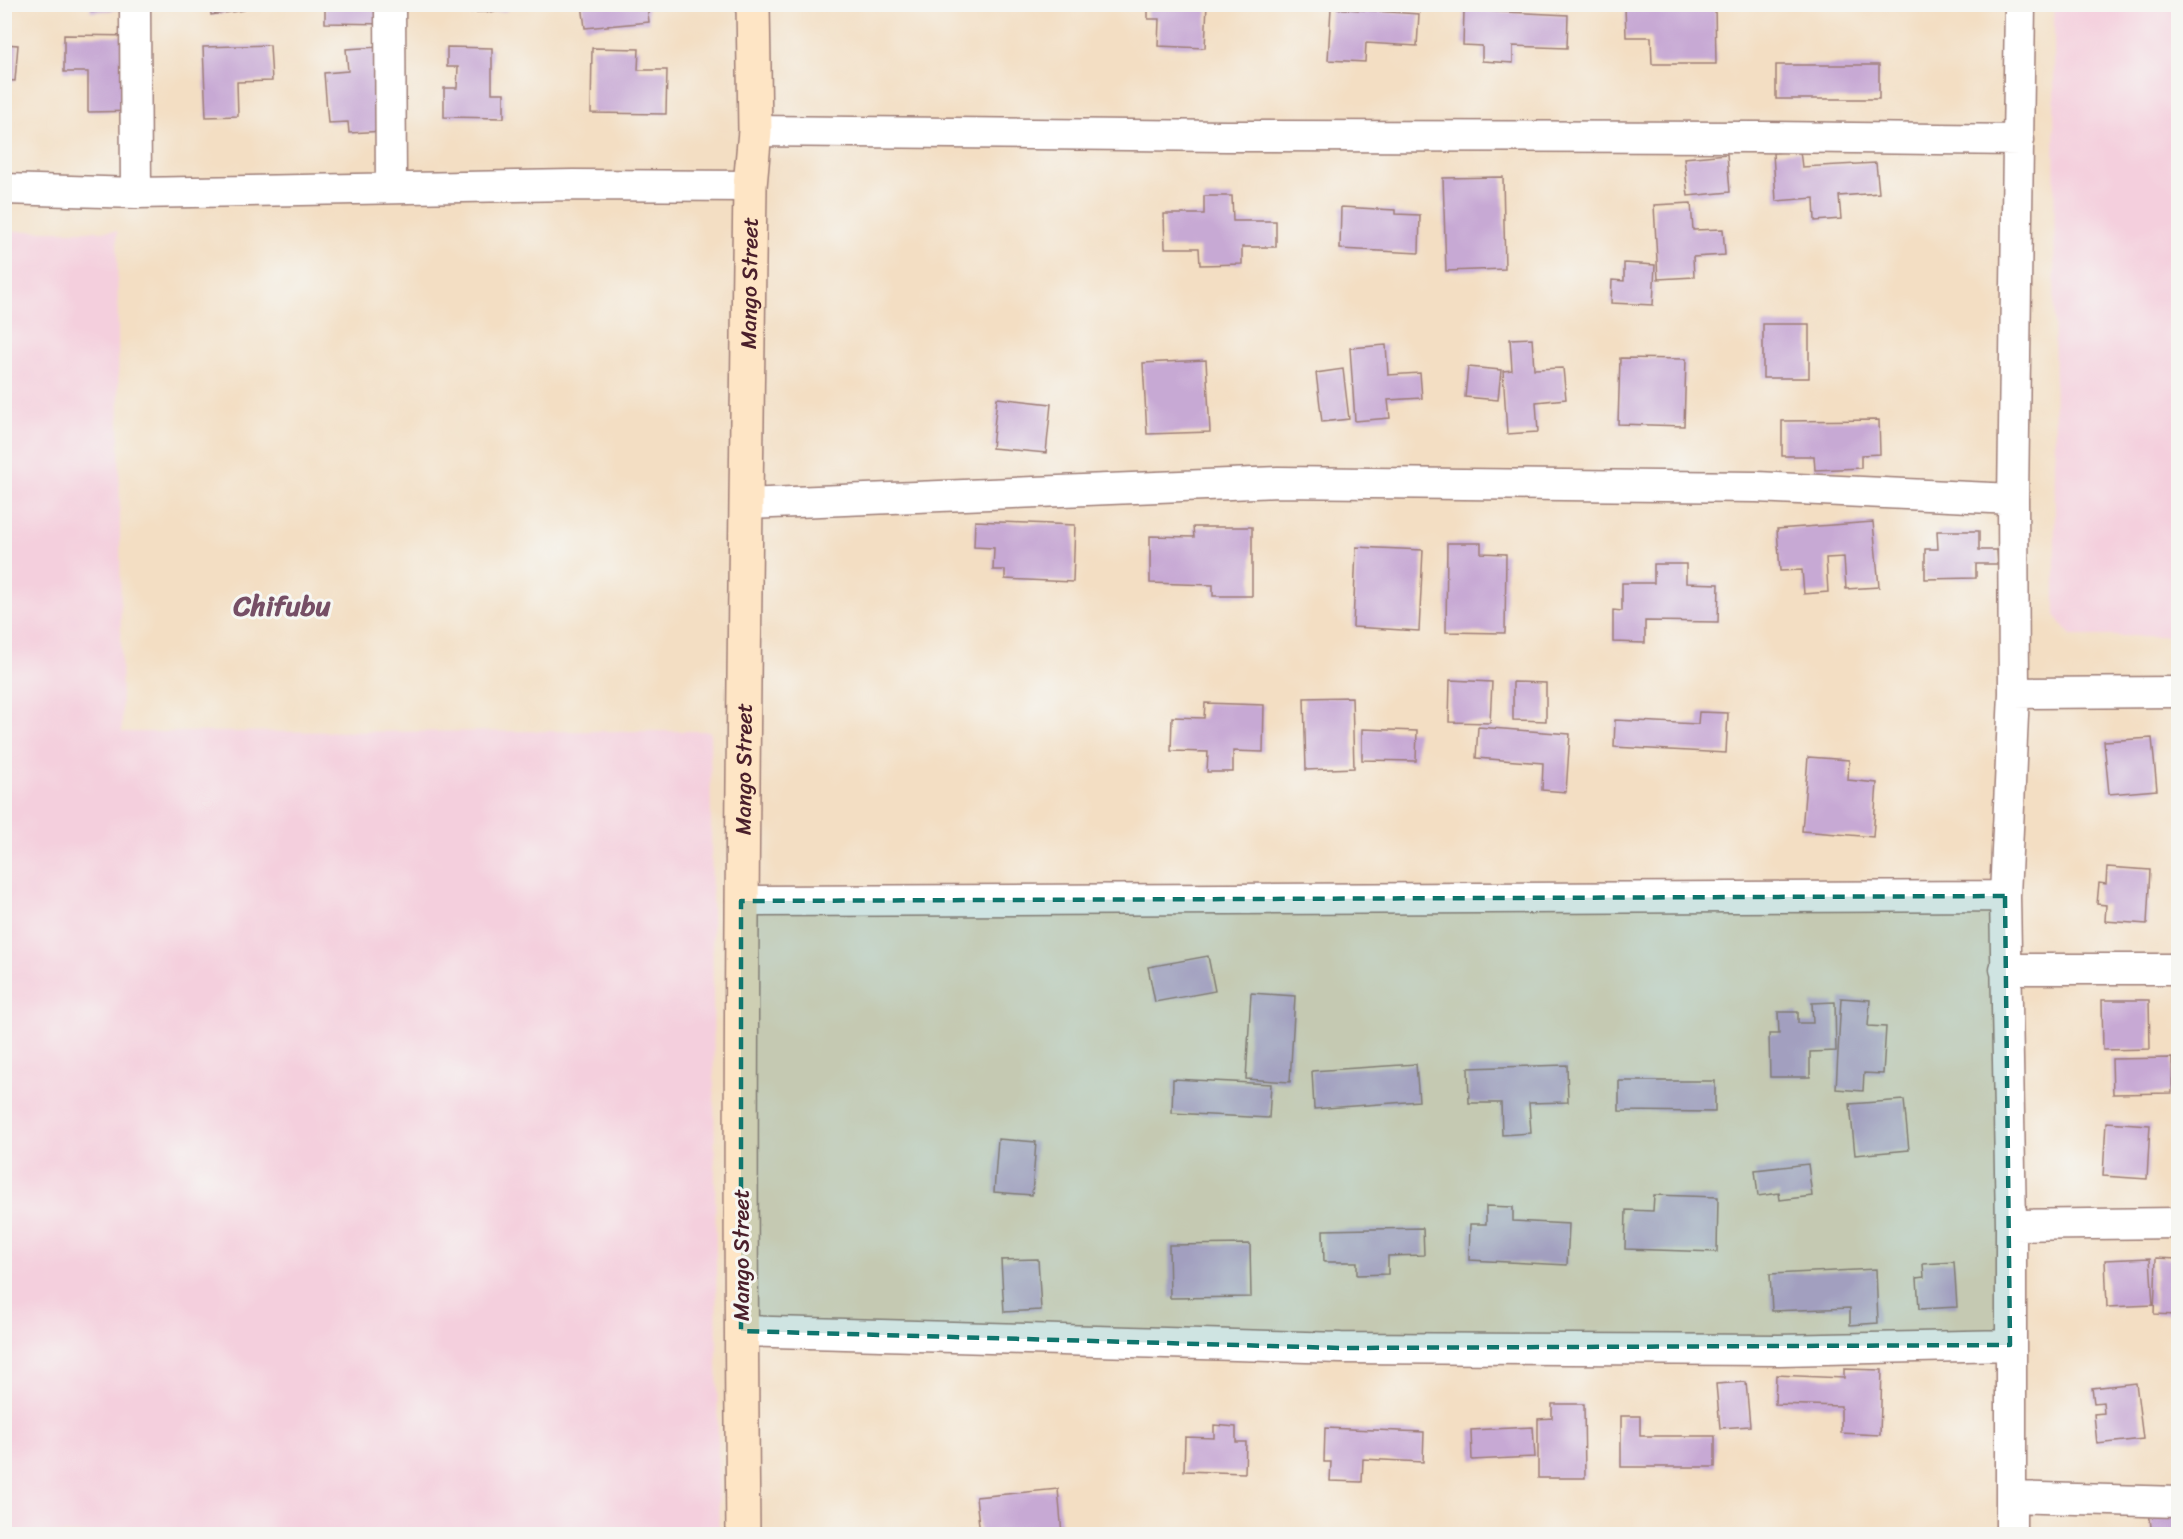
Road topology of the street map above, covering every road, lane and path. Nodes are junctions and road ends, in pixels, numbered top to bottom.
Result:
1 (135, 4) edge
2 (390, 4) edge
3 (753, 4) edge
4 (2020, 4) edge
5 (755, 131) junction
6 (2019, 140) junction
7 (750, 186) junction
8 (391, 188) junction
9 (4, 189) edge
10 (136, 193) junction
11 (2013, 499) junction
12 (746, 504) junction
13 (2178, 692) edge
14 (2014, 693) junction
15 (2005, 896) junction
16 (741, 901) junction
17 (2005, 969) junction
18 (2178, 969) edge
19 (2178, 1223) edge
20 (2011, 1226) junction
21 (741, 1331) junction
22 (2010, 1345) junction
23 (2012, 1497) junction
24 (2178, 1502) edge
25 (743, 1534) edge
26 (2011, 1534) edge

1 - 10 street
2 - 8 street
3 - 5 main road, Mango Street
4 - 6 street
5 - 6 street
5 - 7 main road, Mango Street
6 - 11 street
7 - 8 street
7 - 12 main road, Mango Street
8 - 10 street
9 - 10 street
11 - 12 street
11 - 14 street
12 - 16 main road, Mango Street
13 - 14 street
14 - 15 street
15 - 16 street
15 - 17 street
16 - 21 main road, Mango Street
17 - 18 street
17 - 20 street
19 - 20 street
20 - 22 street
21 - 22 street
21 - 25 main road, Mango Street
22 - 23 street
23 - 24 street
23 - 26 street

